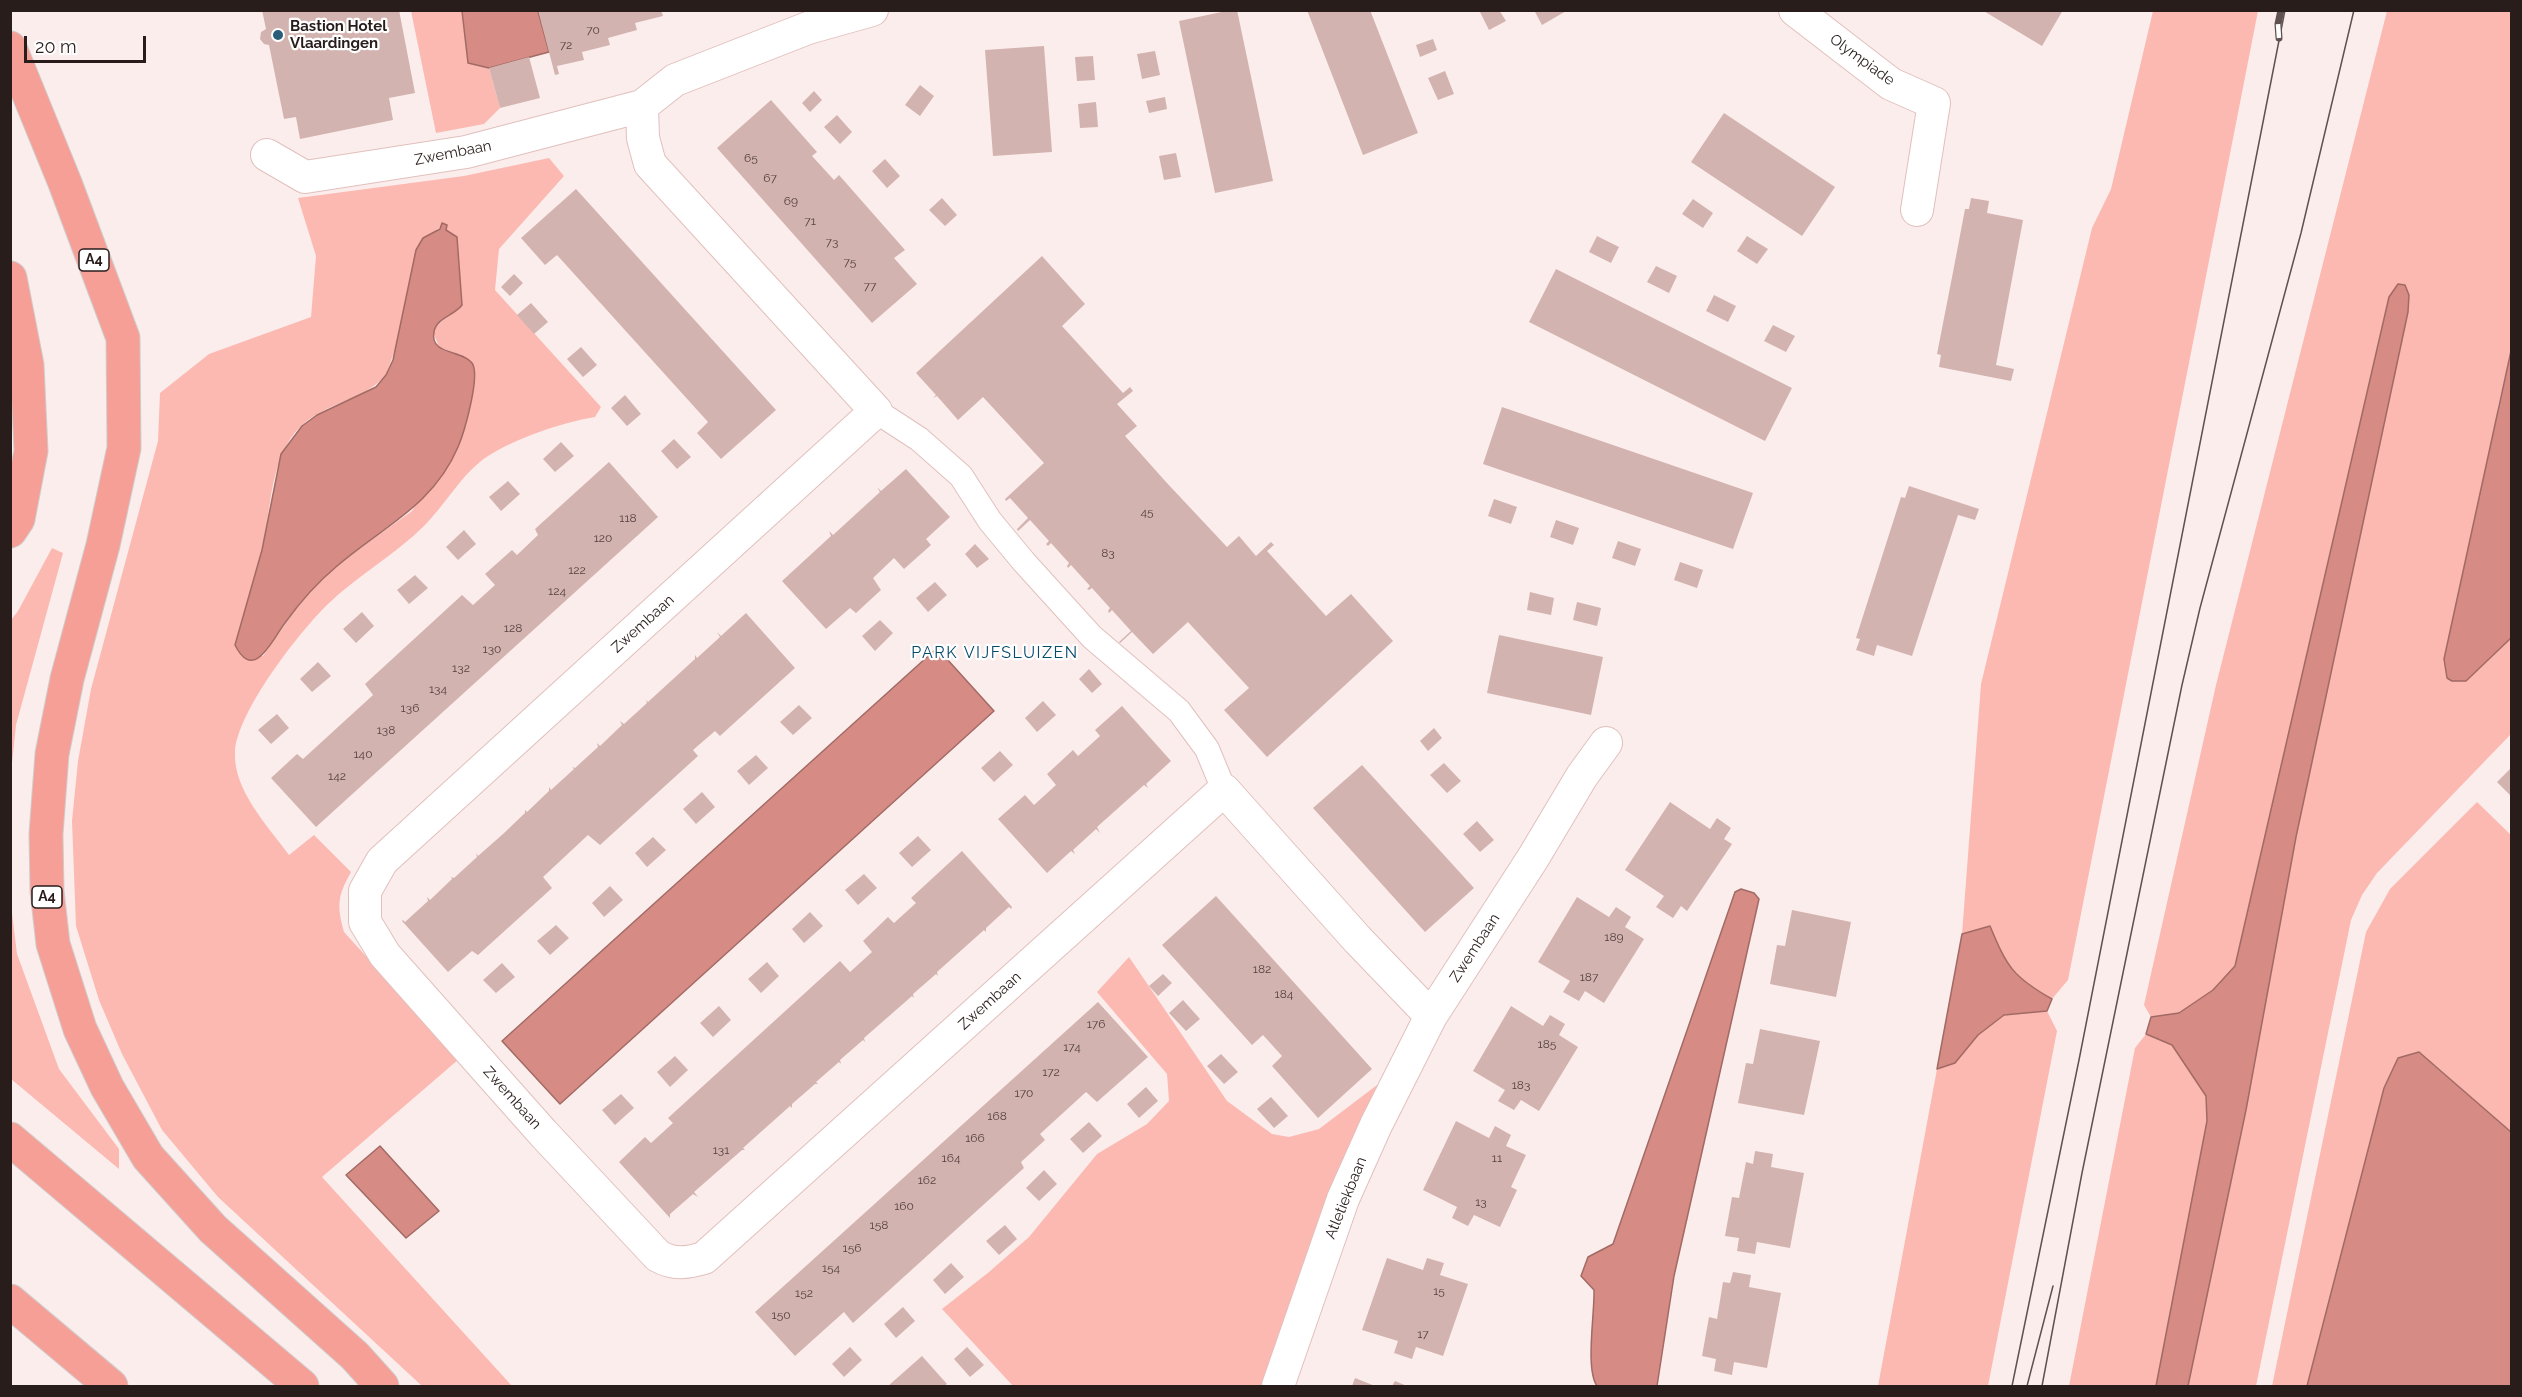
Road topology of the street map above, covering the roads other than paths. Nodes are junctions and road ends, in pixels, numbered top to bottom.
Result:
1 (872, 10) edge
2 (1795, 10) edge
3 (10, 48) edge
4 (642, 106) junction
5 (267, 155) dead end
6 (1917, 210) dead end
7 (10, 278) edge
8 (876, 411) junction
9 (10, 531) edge
10 (1606, 743) dead end
11 (1224, 790) junction
12 (1431, 1016) junction
13 (10, 1139) edge
14 (10, 1300) edge
15 (111, 1386) edge
16 (302, 1386) edge
17 (382, 1386) edge
18 (1278, 1386) edge

1 - 4 street, Zwembaan
2 - 6 street, Olympiade
3 - 17 highway, A4
4 - 5 street, Zwembaan
4 - 8 street
7 - 9 highway
8 - 11 street
8 - 11 street, Zwembaan
10 - 12 street, Zwembaan
11 - 12 street
12 - 18 street, Atletiekbaan
13 - 16 highway
14 - 15 highway

